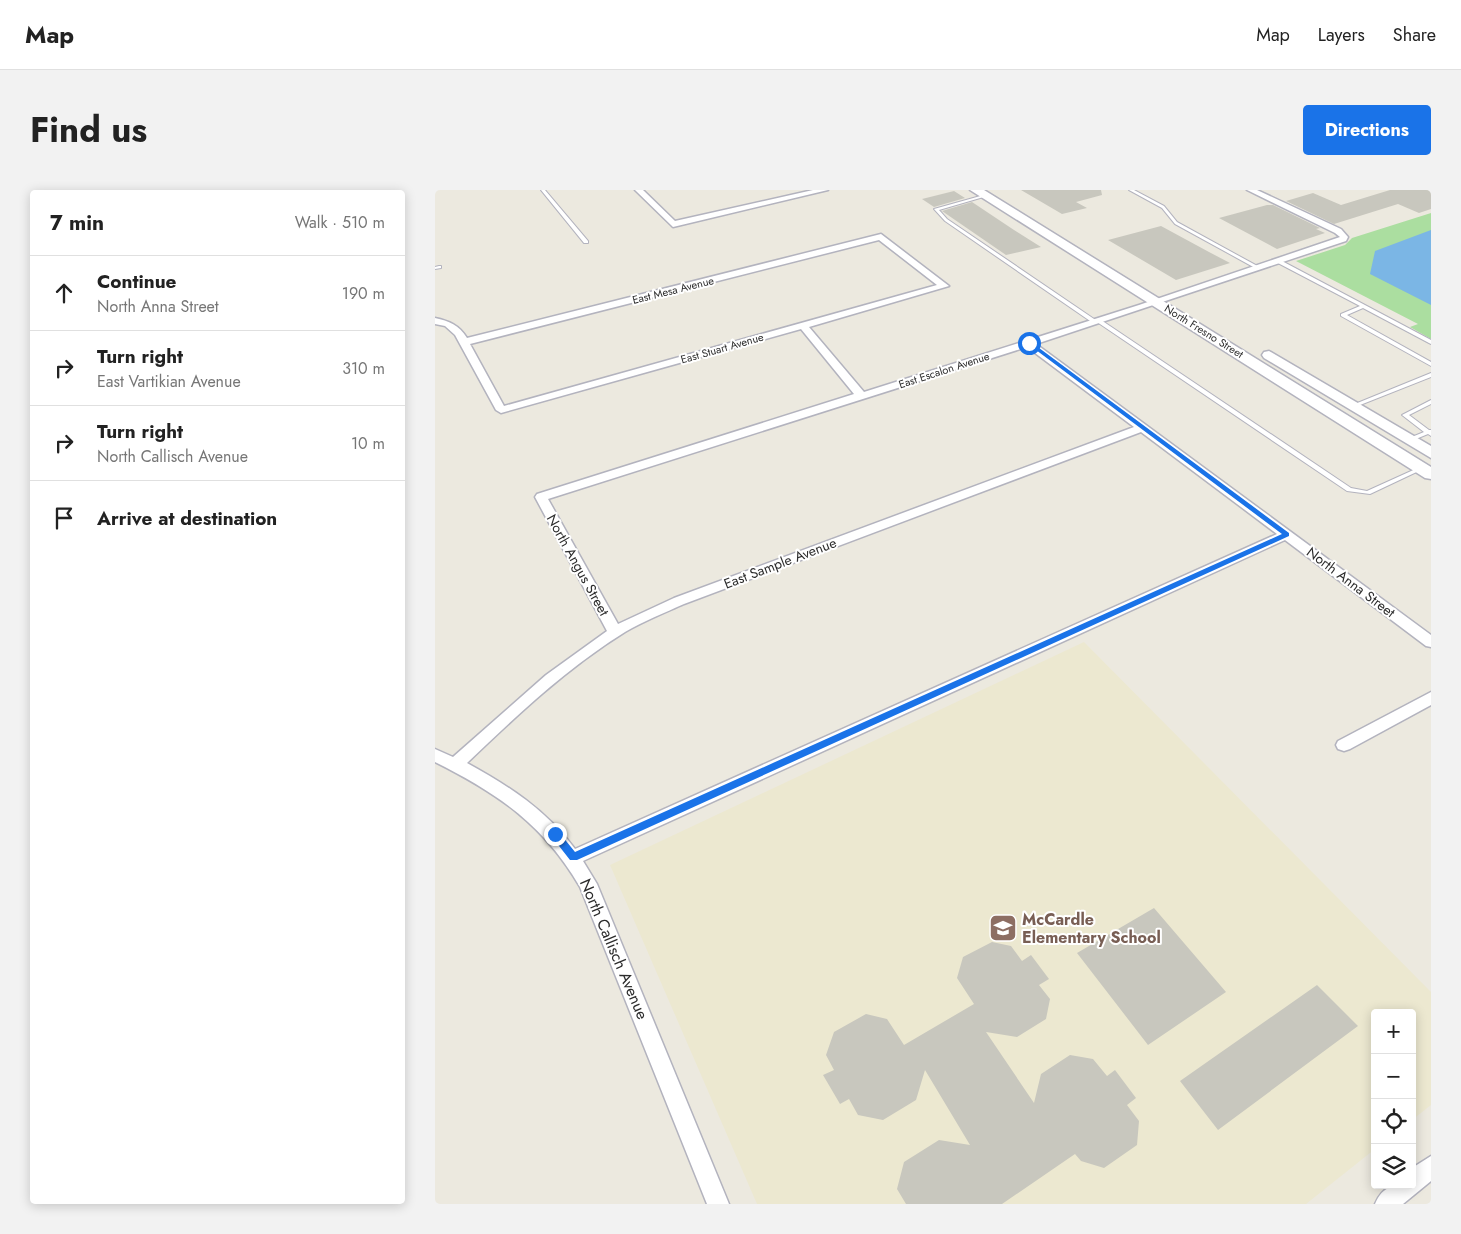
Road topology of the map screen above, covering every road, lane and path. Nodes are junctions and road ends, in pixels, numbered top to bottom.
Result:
1 (543, 190) edge
2 (639, 190) edge
3 (824, 190) edge
4 (1131, 190) edge
5 (1251, 190) edge
6 (990, 192) edge
7 (881, 238) joint
8 (586, 242) dead end
9 (1278, 261) junction
10 (1259, 268) junction
11 (1171, 296) junction
12 (1156, 302) junction
13 (1185, 304) dead end
14 (1364, 306) junction
15 (435, 321) edge
16 (1097, 321) junction
17 (803, 326) junction
18 (465, 342) junction
19 (1431, 342) edge
20 (1029, 343) junction
21 (1259, 349) dead end
22 (1431, 364) edge
23 (1431, 375) edge
24 (862, 396) junction
25 (1431, 402) edge
26 (1353, 406) junction
27 (1143, 427) junction
28 (1430, 432) edge
29 (1409, 440) junction
30 (1431, 453) edge
31 (1428, 471) edge
32 (541, 497) joint
33 (1287, 534) junction
34 (615, 632) junction
35 (1431, 642) edge
36 (1431, 698) edge
37 (1344, 746) dead end
38 (435, 755) edge
39 (455, 764) junction
40 (574, 857) junction
41 (1431, 1167) edge
42 (1416, 1179) edge
43 (1404, 1189) edge
44 (718, 1204) edge
45 (1386, 1204) edge

1 - 8 lane
2 - 3 street
4 - 10 lane
5 - 9 street, East Escalon Avenue
6 - 11 main road, North Fresno Street
6 - 12 main road, North Fresno Street
6 - 16 lane
7 - 17 street, East Stuart Avenue
7 - 18 street, East Mesa Avenue
9 - 10 street, East Escalon Avenue
9 - 14 lane
10 - 11 street, East Escalon Avenue
11 - 12 street, East Escalon Avenue
11 - 13 main road, North Fresno Street
12 - 16 street, East Escalon Avenue
12 - 31 main road, North Fresno Street
14 - 19 lane
14 - 22 lane
15 - 18 street
16 - 20 street, East Escalon Avenue
16 - 31 lane
17 - 18 street, East Stuart Avenue
17 - 24 street
20 - 24 street, East Escalon Avenue
20 - 27 street, North Anna Street
21 - 26 main road, North Fresno Street
23 - 26 lane
24 - 32 street, East Escalon Avenue
25 - 28 lane
26 - 29 main road, North Fresno Street
27 - 33 street, North Anna Street
27 - 34 street, East Sample Avenue
28 - 29 lane
29 - 30 main road, North Fresno Street
32 - 34 street, North Angus Street
33 - 35 street, North Anna Street
33 - 40 street
34 - 39 street, East Sample Avenue
36 - 37 street
38 - 39 street, North Callisch Avenue
39 - 40 street, North Callisch Avenue
40 - 44 street, North Callisch Avenue
41 - 42 street
43 - 45 street

